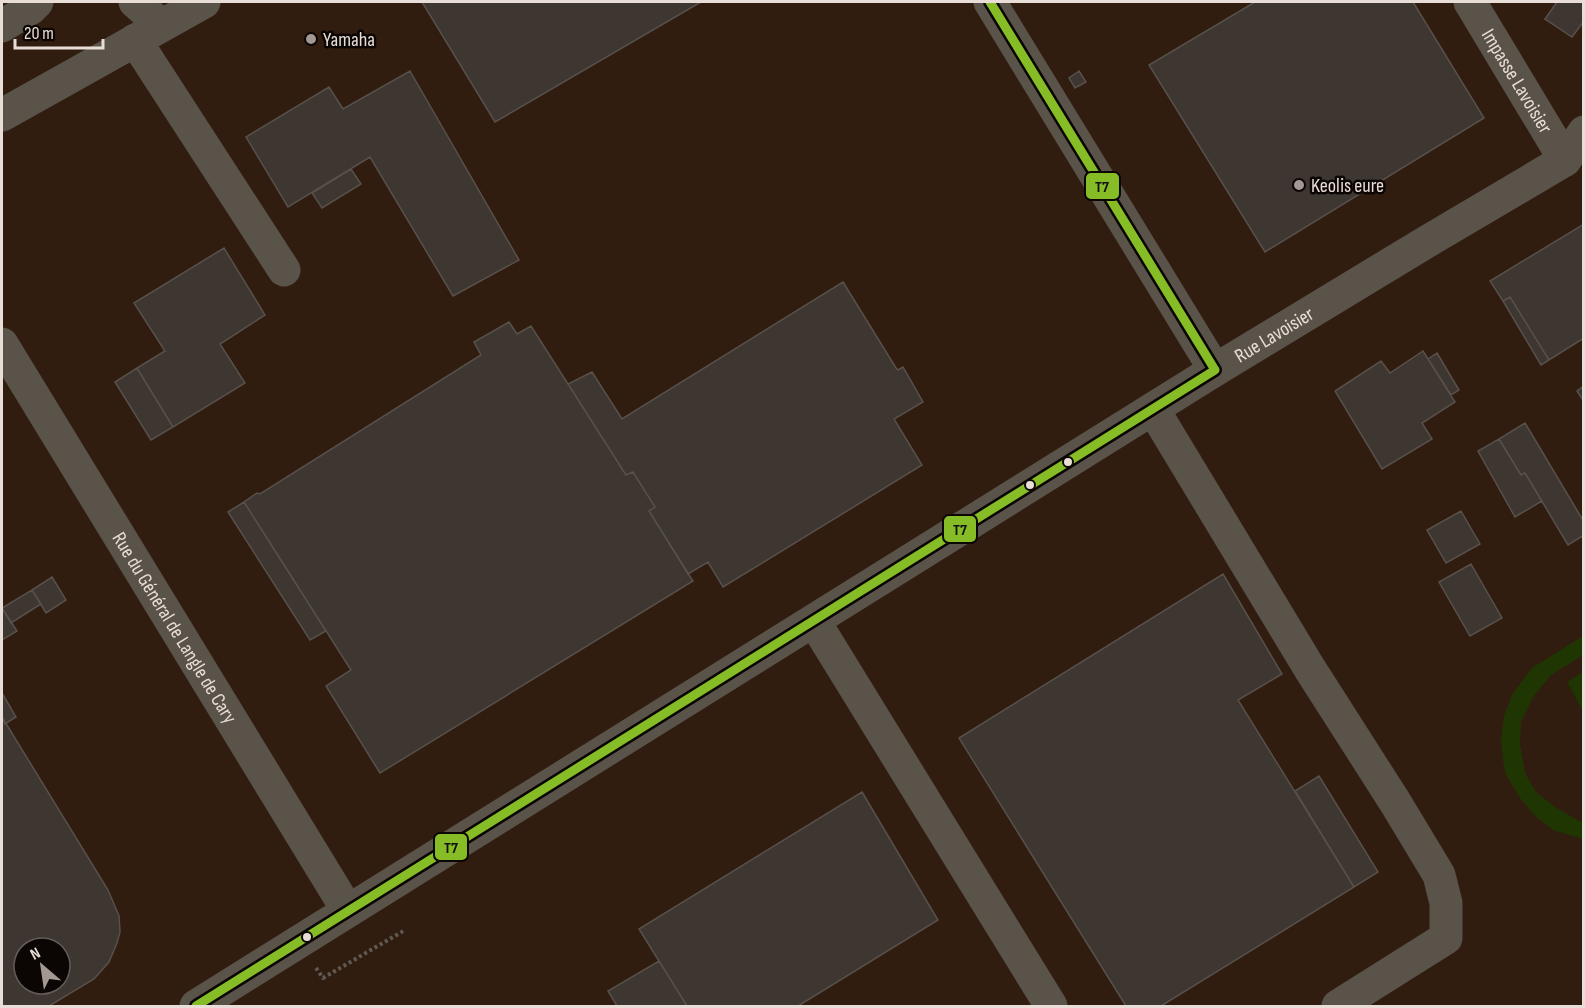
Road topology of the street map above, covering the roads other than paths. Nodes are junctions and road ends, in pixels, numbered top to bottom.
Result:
1 (38, 2) edge
2 (135, 2) edge
3 (204, 2) edge
4 (990, 2) edge
5 (1470, 2) edge
6 (2, 26) edge
7 (148, 33) junction
8 (2, 115) edge
9 (1584, 132) edge
10 (1565, 160) junction
11 (284, 270) dead end
12 (2, 344) edge
13 (1215, 370) junction
14 (1153, 409) junction
15 (814, 621) junction
16 (348, 911) junction
17 (196, 1006) edge
18 (1051, 1006) edge
19 (1338, 1006) edge

1 - 6 street
2 - 7 street
3 - 7 street
4 - 13 street
5 - 10 street, Impasse Lavoisier
7 - 8 street
7 - 11 street
9 - 10 street, Rue Lavoisier
10 - 13 street, Rue Lavoisier
12 - 16 street, Rue du Général de Langle de Cary
13 - 14 street, Rue Lavoisier
14 - 15 street, Rue Lavoisier
14 - 19 street
15 - 16 street, Rue Lavoisier
15 - 18 street
16 - 17 street, Rue Lavoisier

